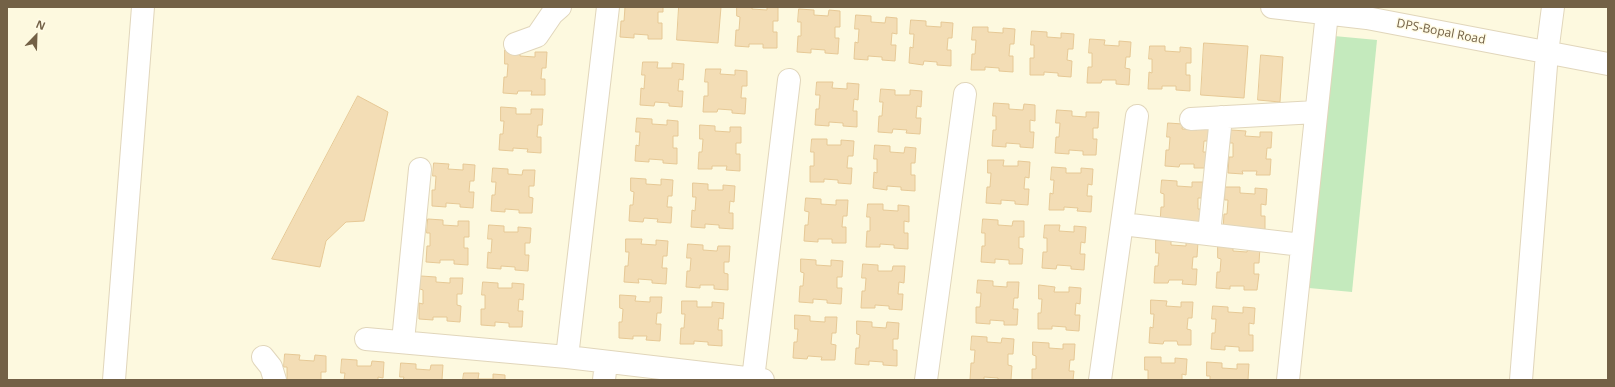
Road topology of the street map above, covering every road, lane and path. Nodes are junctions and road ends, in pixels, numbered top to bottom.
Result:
1 (143, 7) edge
2 (560, 7) edge
3 (608, 7) edge
4 (1272, 7) edge
5 (1553, 8) edge
6 (1327, 14) junction
7 (515, 44) dead end
8 (1547, 53) junction
9 (1608, 64) edge
10 (789, 80) dead end
11 (964, 94) dead end
12 (1316, 112) junction
13 (1137, 116) dead end
14 (1221, 118) junction
15 (1192, 119) dead end
16 (420, 169) dead end
17 (1122, 224) junction
18 (1209, 234) junction
19 (1302, 245) junction
20 (366, 339) dead end
21 (403, 341) junction
22 (263, 357) dead end
23 (566, 357) junction
24 (605, 371) edge
25 (114, 380) edge
26 (274, 380) edge
27 (758, 380) edge
28 (926, 380) edge
29 (1100, 380) edge
30 (1288, 380) edge
31 (1521, 380) edge

1 - 25 street
2 - 7 street
3 - 23 street
4 - 6 street, DPS-Bopal Road
5 - 8 street
6 - 8 street, DPS-Bopal Road
6 - 12 street
8 - 9 street, DPS-Bopal Road
8 - 31 street
10 - 27 street
11 - 28 street
12 - 14 street
12 - 19 street
13 - 17 street
14 - 15 street
14 - 18 street
16 - 21 street
17 - 18 street
17 - 29 street
18 - 19 street
19 - 30 street
20 - 21 street
21 - 23 street
22 - 26 street
23 - 24 street
24 - 27 street

